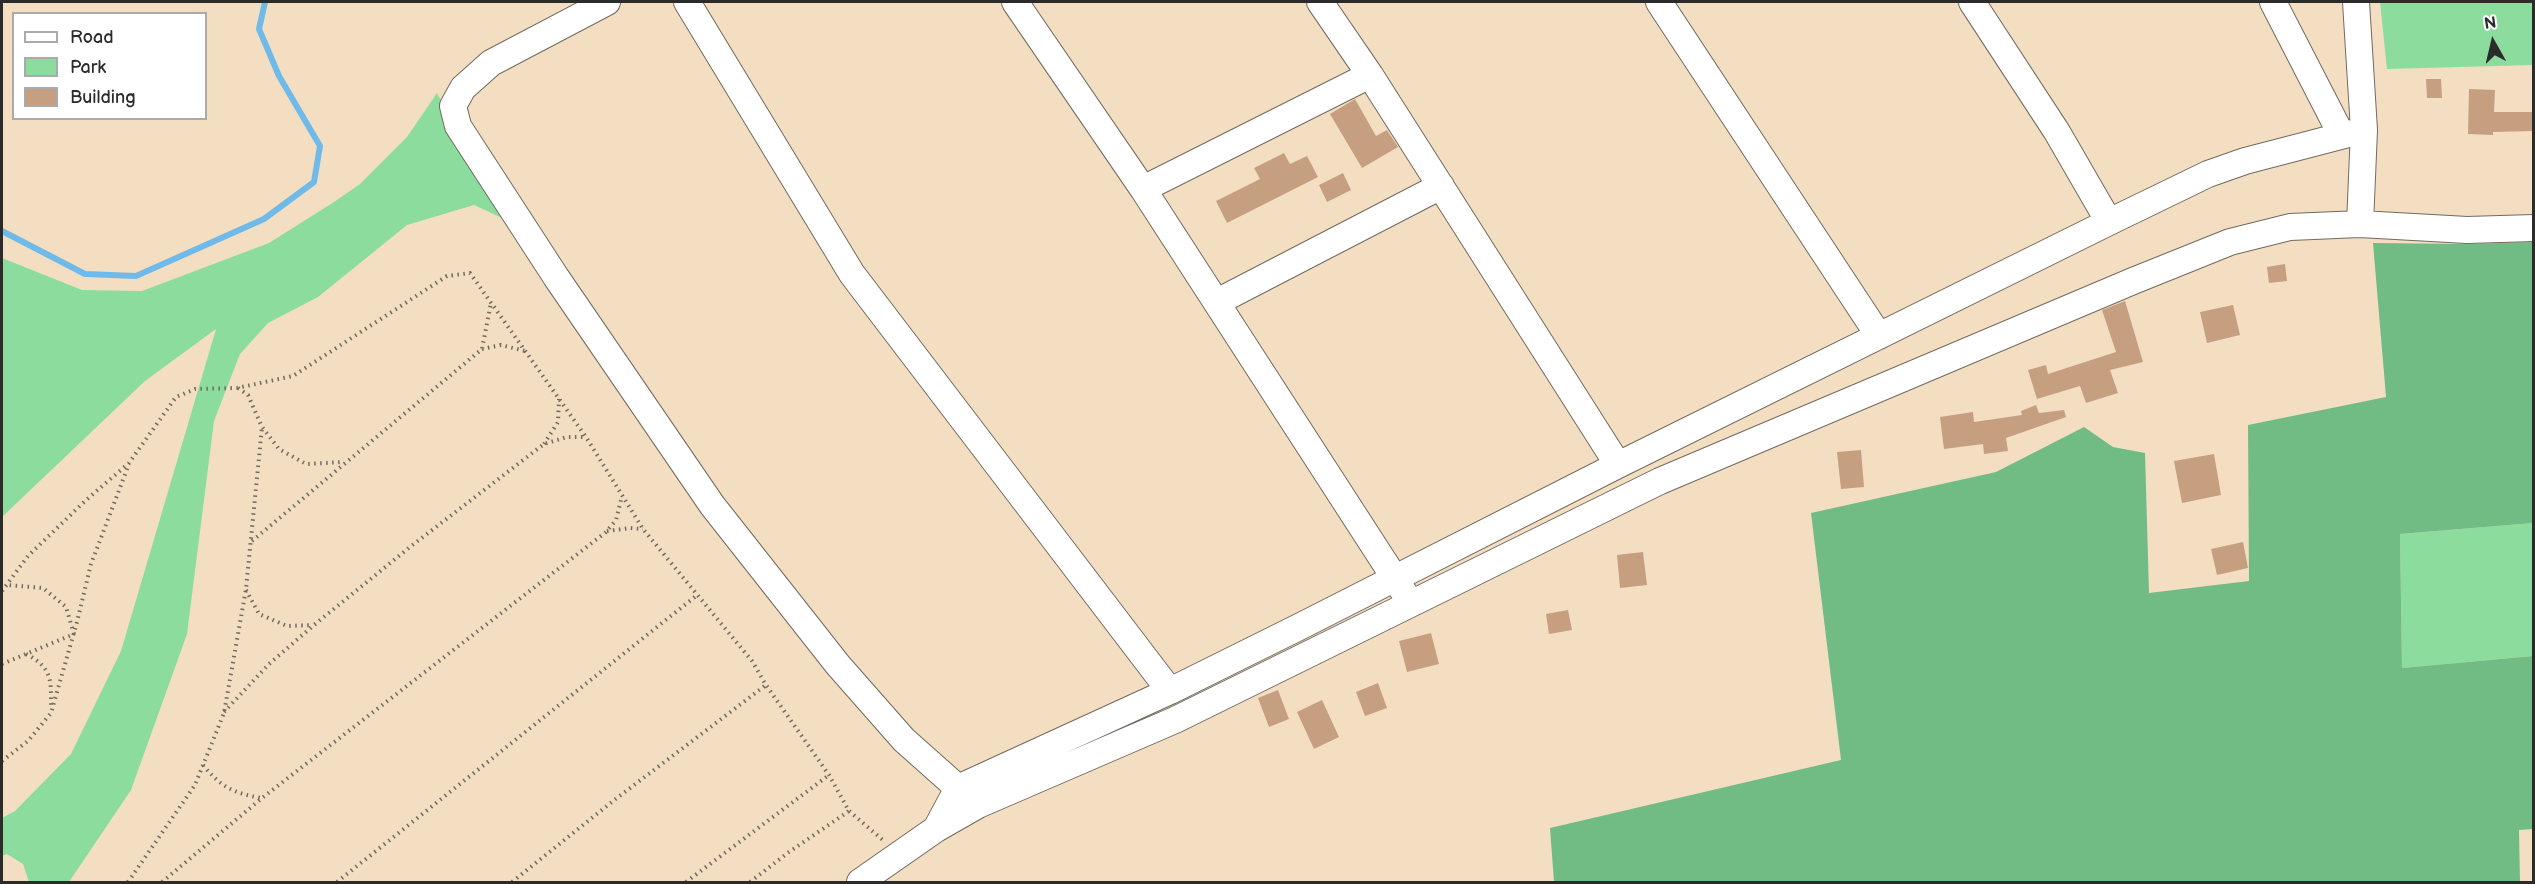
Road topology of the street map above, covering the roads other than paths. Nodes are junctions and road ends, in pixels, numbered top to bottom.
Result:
1 (607, 2) edge
2 (687, 2) edge
3 (1015, 2) edge
4 (1320, 2) edge
5 (1659, 2) edge
6 (1972, 2) edge
7 (2273, 2) edge
8 (2356, 2) edge
9 (1370, 75) junction
10 (2353, 132) junction
11 (1441, 186) junction
12 (1143, 189) junction
13 (2109, 222) junction
14 (2360, 224) junction
15 (2534, 228) edge
16 (1217, 302) junction
17 (1879, 336) junction
18 (1618, 465) junction
19 (1396, 579) junction
20 (1412, 604) junction
21 (1170, 691) junction
22 (958, 788) junction
23 (936, 829) junction
24 (860, 882) edge

1 - 22 street
2 - 21 street
3 - 12 street
4 - 9 street
5 - 17 street
6 - 13 street
7 - 10 street
8 - 10 street
9 - 11 street
9 - 12 street
10 - 13 street
10 - 14 street
11 - 16 street
11 - 18 street
12 - 16 street
13 - 17 street
14 - 15 street
14 - 20 street
16 - 19 street
17 - 18 street
18 - 19 street
19 - 20 street
19 - 21 street
20 - 23 street
21 - 22 street
22 - 23 street
23 - 24 street

